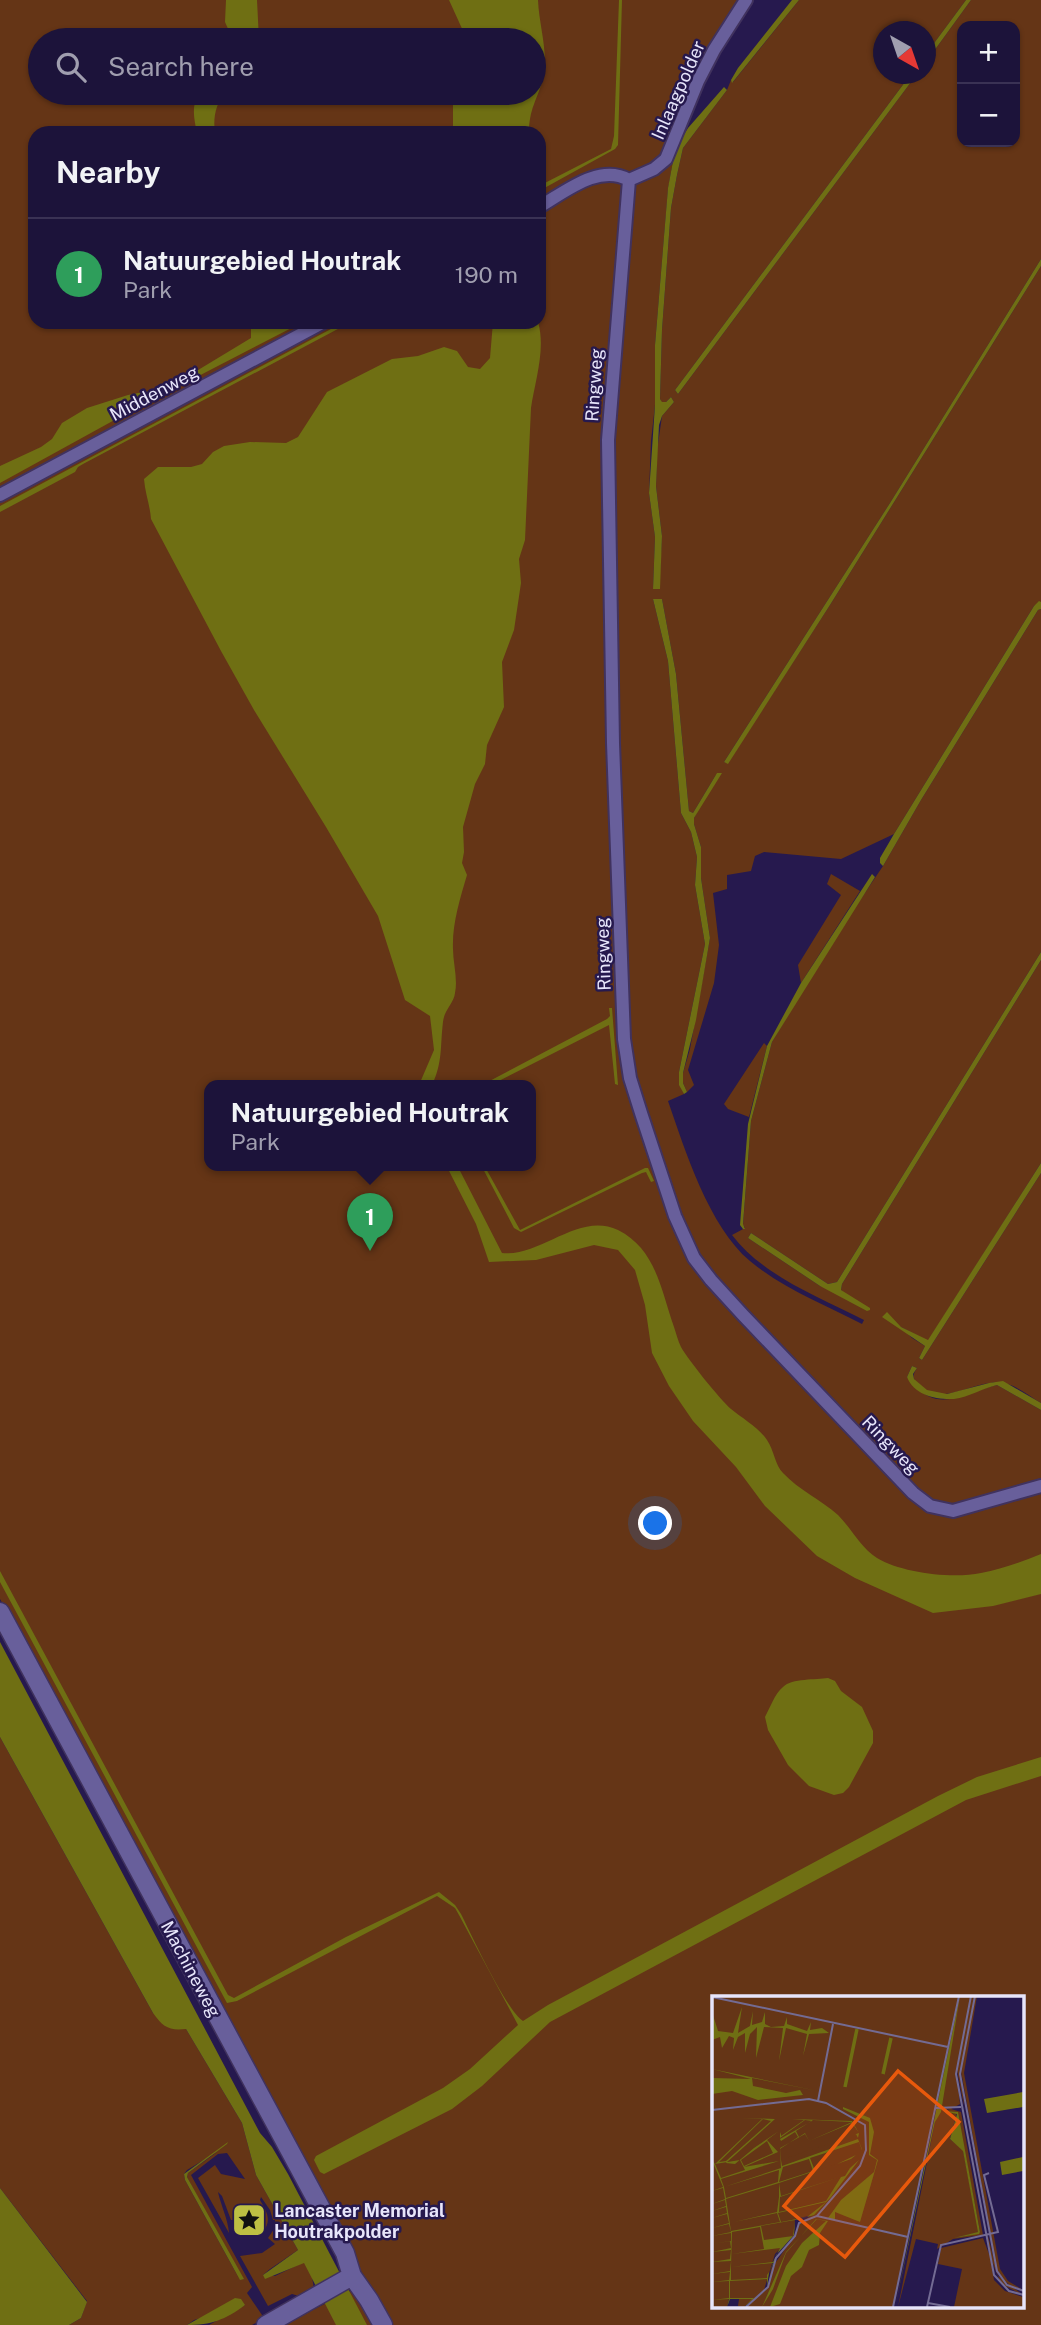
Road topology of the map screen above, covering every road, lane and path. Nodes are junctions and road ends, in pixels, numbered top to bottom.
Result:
1 (746, 0) edge
2 (629, 180) junction
3 (546, 203) edge
4 (311, 329) edge
5 (0, 495) edge
6 (1041, 1486) edge
7 (0, 1612) edge
8 (349, 2279) junction
9 (266, 2325) edge
10 (383, 2325) edge

1 - 2 street, Inlaagpolder
2 - 3 street
2 - 6 street, Ringweg
4 - 5 street, Middenweg
7 - 8 street, Machineweg
8 - 9 street
8 - 10 street, Machineweg

